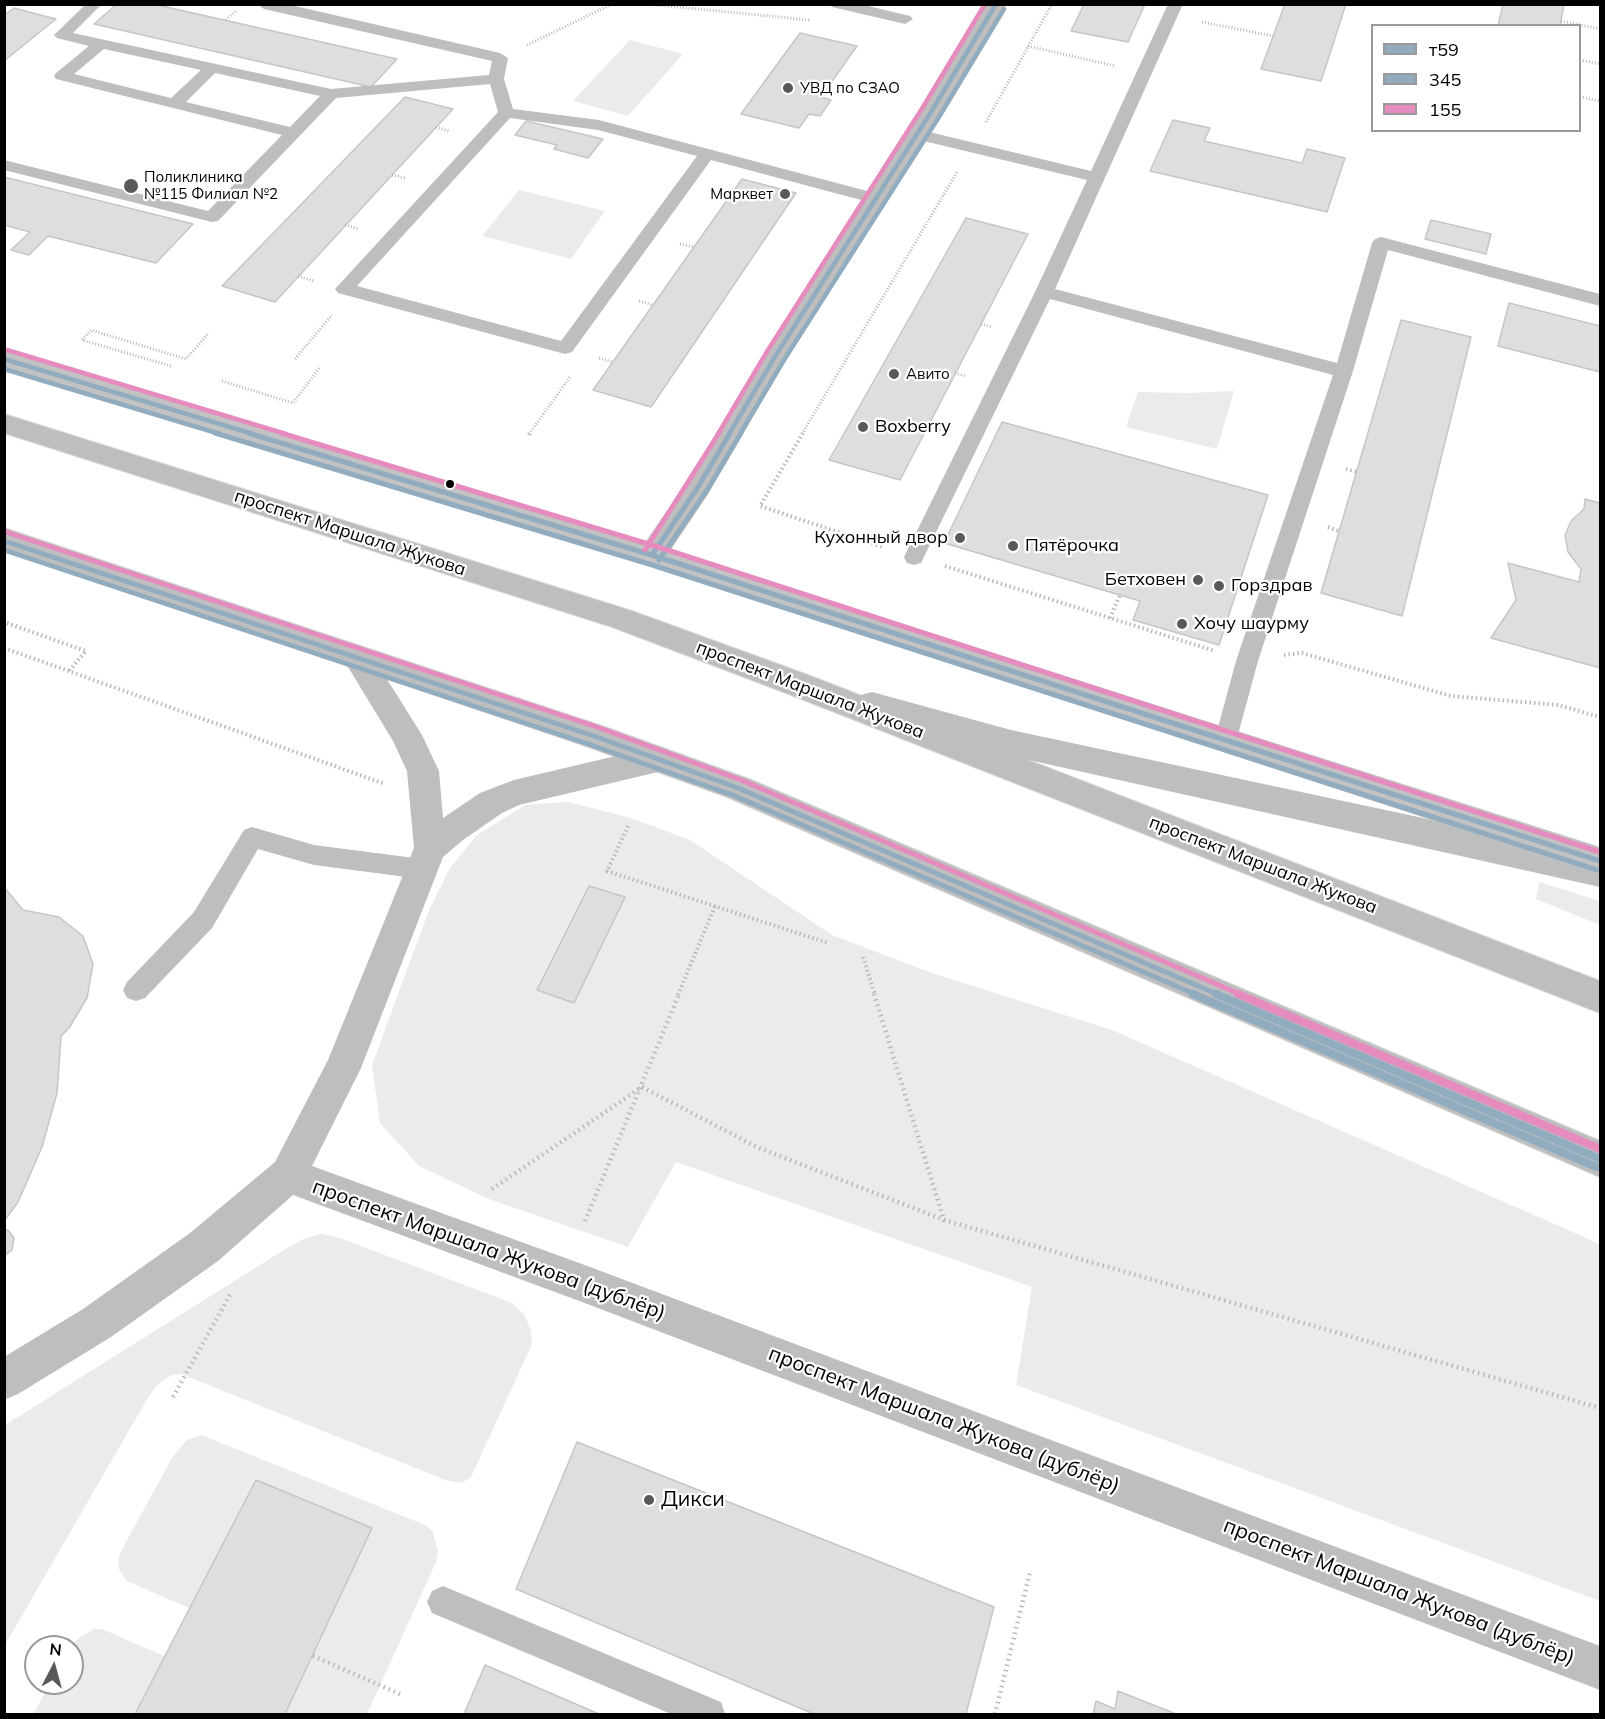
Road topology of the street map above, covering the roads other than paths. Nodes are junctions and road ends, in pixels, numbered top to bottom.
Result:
1 (95, 4) edge
2 (264, 4) edge
3 (837, 4) edge
4 (996, 4) edge
5 (1174, 10) edge
6 (905, 19) dead end
7 (100, 44) junction
8 (212, 68) junction
9 (496, 79) junction
10 (331, 94) junction
11 (174, 104) junction
12 (506, 113) junction
13 (293, 133) junction
14 (917, 134) junction
15 (708, 153) junction
16 (4, 165) edge
17 (1097, 177) junction
18 (876, 199) junction
19 (1044, 292) junction
20 (1600, 300) edge
21 (4, 359) edge
22 (1344, 371) junction
23 (4, 423) edge
24 (12, 542) edge
25 (652, 555) junction
26 (914, 557) road end
27 (357, 657) junction
28 (797, 684) junction
29 (1225, 742) junction
30 (658, 759) junction
31 (426, 858) junction
32 (1600, 861) edge
33 (1600, 873) edge
34 (136, 990) dead end
35 (1600, 997) edge
36 (1600, 1159) edge
37 (288, 1175) junction
38 (4, 1380) edge
39 (443, 1602) dead end
40 (1600, 1668) edge
41 (709, 1714) edge

1 - 7 lane
2 - 9 lane
3 - 6 lane
4 - 14 street
5 - 17 lane
7 - 8 lane
7 - 11 lane
8 - 10 lane
8 - 11 lane
9 - 10 lane
9 - 12 lane
10 - 13 lane
11 - 13 lane
12 - 15 lane
12 - 15 lane
13 - 16 lane
14 - 17 lane
14 - 18 street
15 - 18 lane
17 - 19 lane
18 - 25 street
19 - 22 lane
19 - 26 lane
20 - 22 lane
21 - 25 main road
22 - 29 lane
23 - 28 street, проспект Маршала Жукова
24 - 27 street
25 - 29 main road
27 - 30 street
27 - 31 street
28 - 33 street
28 - 35 street, проспект Маршала Жукова
29 - 32 main road
30 - 31 street
30 - 36 street
31 - 34 lane
31 - 37 street
37 - 38 street
37 - 40 street, проспект Маршала Жукова (дублёр)
39 - 41 lane

